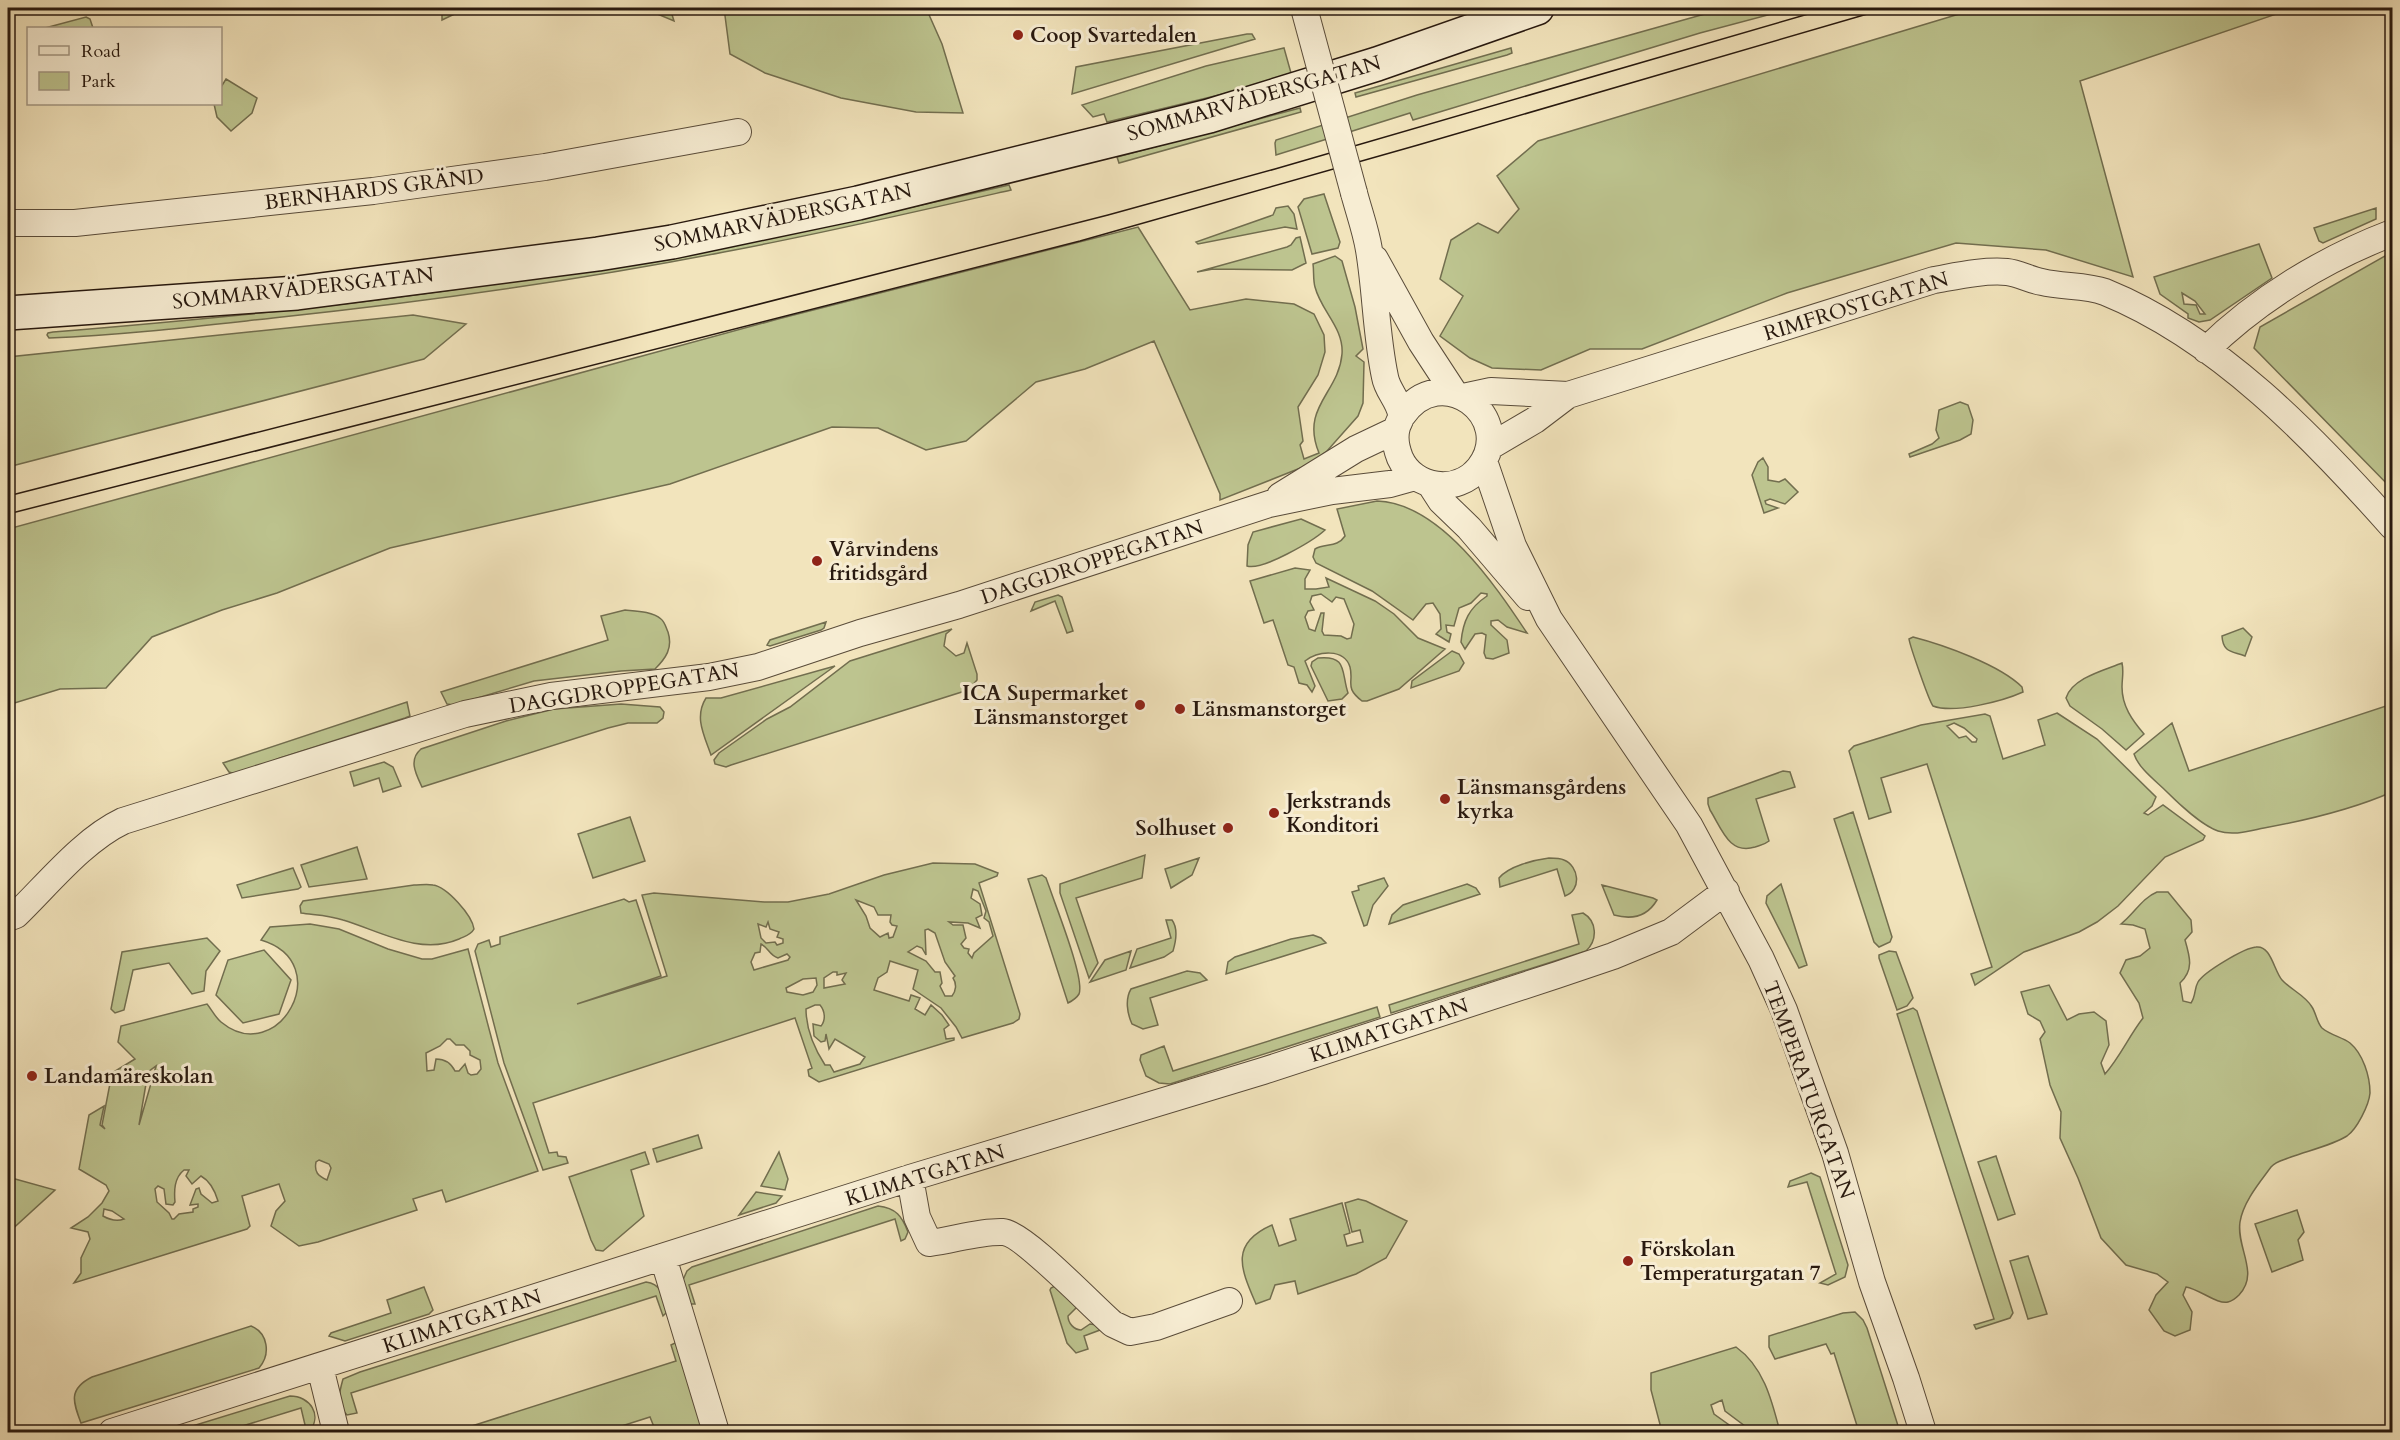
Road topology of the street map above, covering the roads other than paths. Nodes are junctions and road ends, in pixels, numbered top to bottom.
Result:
1 (1304, 8) edge
2 (1537, 8) edge
3 (738, 132) dead end
4 (8, 223) edge
5 (2392, 233) edge
6 (1369, 249) junction
7 (8, 313) edge
8 (2206, 350) junction
9 (1459, 395) junction
10 (1568, 395) junction
11 (1399, 423) junction
12 (1486, 454) junction
13 (1423, 480) junction
14 (1269, 504) junction
15 (2392, 526) edge
16 (1549, 619) junction
17 (1725, 891) junction
18 (8, 918) edge
19 (910, 1178) junction
20 (663, 1257) junction
21 (1229, 1301) dead end
22 (320, 1366) junction
23 (112, 1432) edge
24 (336, 1432) edge
25 (716, 1432) edge
26 (1923, 1432) edge

1 - 6 street, TEMPERATURGATAN, bridge
2 - 7 street, SOMMARVÄDERSGATAN
3 - 4 street, BERNHARDS GRÄND
5 - 8 street
6 - 9 street, TEMPERATURGATAN
6 - 11 street, TEMPERATURGATAN
8 - 10 street, RIMFROSTGATAN
8 - 15 street, RIMFROSTGATAN
9 - 10 street, RIMFROSTGATAN
9 - 11 street
9 - 12 street, TEMPERATURGATAN
10 - 12 street, RIMFROSTGATAN
11 - 13 street, TEMPERATURGATAN
11 - 14 street, DAGGDROPPEGATAN
12 - 13 street
12 - 16 street, TEMPERATURGATAN
13 - 14 street, DAGGDROPPEGATAN
13 - 16 street, TEMPERATURGATAN
14 - 18 street, DAGGDROPPEGATAN
16 - 17 street, TEMPERATURGATAN
17 - 19 street, KLIMATGATAN
17 - 26 street, TEMPERATURGATAN
19 - 20 street, KLIMATGATAN
19 - 21 street
20 - 22 street, KLIMATGATAN
20 - 25 street
22 - 23 street, KLIMATGATAN
22 - 24 street

